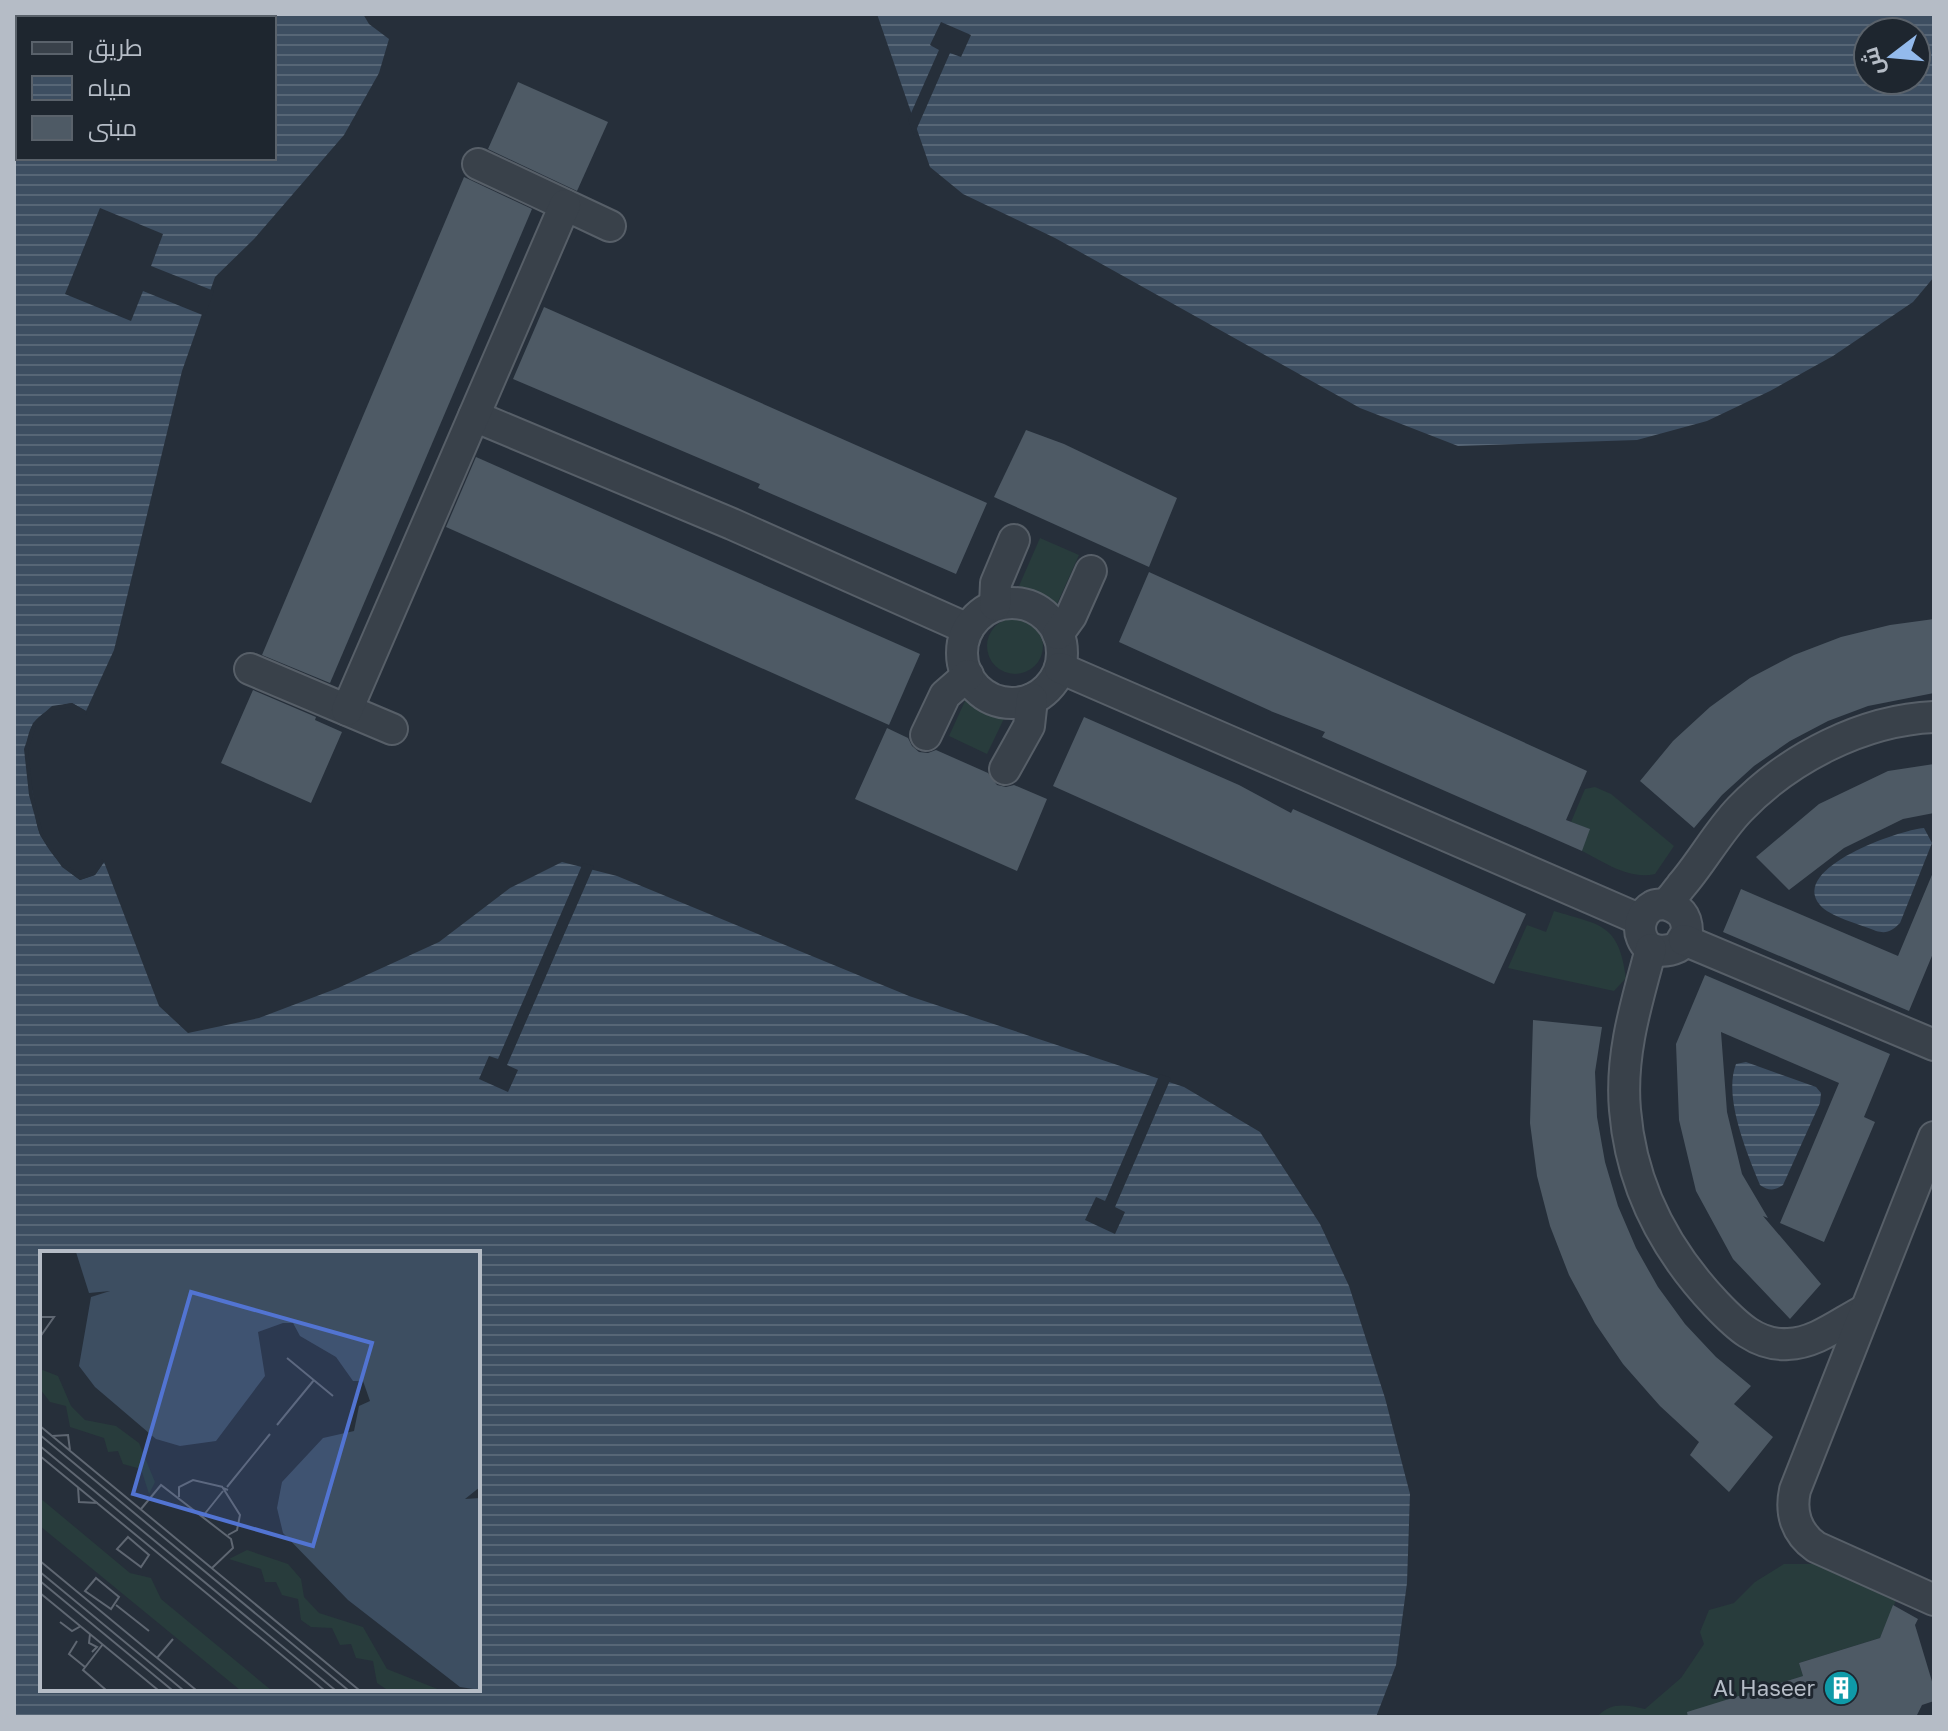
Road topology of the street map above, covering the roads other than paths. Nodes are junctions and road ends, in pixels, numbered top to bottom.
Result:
1 (478, 164) dead end
2 (565, 205) junction
3 (610, 226) dead end
4 (474, 416) junction
5 (1014, 540) dead end
6 (1091, 571) dead end
7 (995, 605) junction
8 (968, 629) junction
9 (1058, 634) junction
10 (1060, 668) junction
11 (250, 669) dead end
12 (968, 675) junction
13 (1032, 699) junction
14 (347, 710) junction
15 (1934, 717) edge
16 (392, 729) dead end
17 (926, 735) dead end
18 (1005, 769) dead end
19 (1653, 912) junction
20 (1684, 940) junction
21 (1651, 949) junction
22 (1934, 1045) edge
23 (1934, 1137) edge
24 (1865, 1310) junction
25 (1934, 1600) edge

1 - 2 street
2 - 3 street
2 - 4 street
4 - 8 street
4 - 14 street
5 - 7 street
6 - 9 street
7 - 8 street
7 - 9 street
8 - 12 street
9 - 10 street
10 - 13 street
10 - 19 street
11 - 14 street
12 - 13 street
12 - 17 street
13 - 18 street
14 - 16 street
15 - 19 street
19 - 20 street
19 - 21 street
20 - 21 street
20 - 22 street
21 - 24 street
23 - 24 street
24 - 25 street

